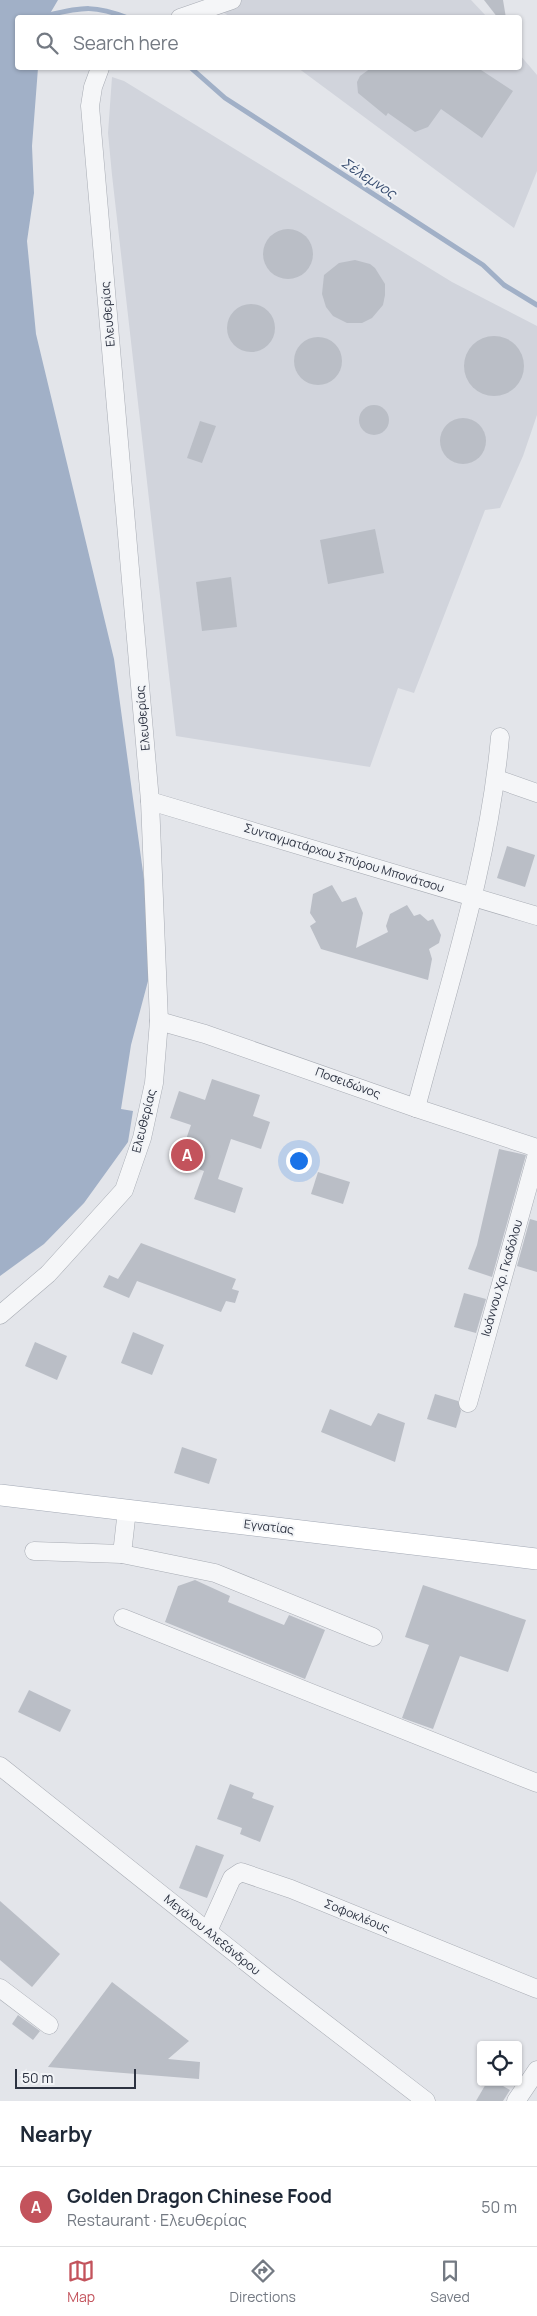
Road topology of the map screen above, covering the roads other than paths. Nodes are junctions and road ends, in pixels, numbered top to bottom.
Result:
1 (232, 0) edge
2 (189, 15) edge
3 (99, 70) edge
4 (500, 737) dead end
5 (497, 779) junction
6 (537, 793) edge
7 (150, 801) junction
8 (472, 897) junction
9 (537, 916) edge
10 (159, 1021) junction
11 (416, 1108) junction
12 (537, 1148) edge
13 (537, 1154) edge
14 (0, 1315) edge
15 (468, 1402) dead end
16 (0, 1495) edge
17 (127, 1510) junction
18 (34, 1551) dead end
19 (122, 1554) junction
20 (537, 1559) edge
21 (123, 1618) dead end
22 (373, 1636) dead end
23 (0, 1766) edge
24 (537, 1783) edge
25 (208, 1931) junction
26 (0, 1988) edge
27 (537, 1990) edge
28 (49, 2025) dead end
29 (537, 2070) edge
30 (426, 2101) edge
31 (516, 2101) edge

1 - 2 street
3 - 7 street, Ελευθερίας
4 - 5 street
5 - 6 street
5 - 8 street
7 - 8 street, Συνταγματάρχου Σπύρου Μπονάτσου
7 - 10 street, Ελευθερίας
8 - 9 street, Συνταγματάρχου Σπύρου Μπονάτσου
8 - 11 street
10 - 11 street, Ποσειδώνος
10 - 14 street, Ελευθερίας
11 - 12 street, Ποσειδώνος
13 - 15 street, Ιωάννου Χρ. Γκαδόλου
16 - 17 main road, Εγνατίας
17 - 19 street
17 - 20 main road, Εγνατίας
18 - 19 street
19 - 22 street
21 - 24 street
23 - 25 street, Μεγάλου Αλεξάνδρου
25 - 27 street, Σοφοκλέους
25 - 30 street, Μεγάλου Αλεξάνδρου
26 - 28 street
29 - 31 street

